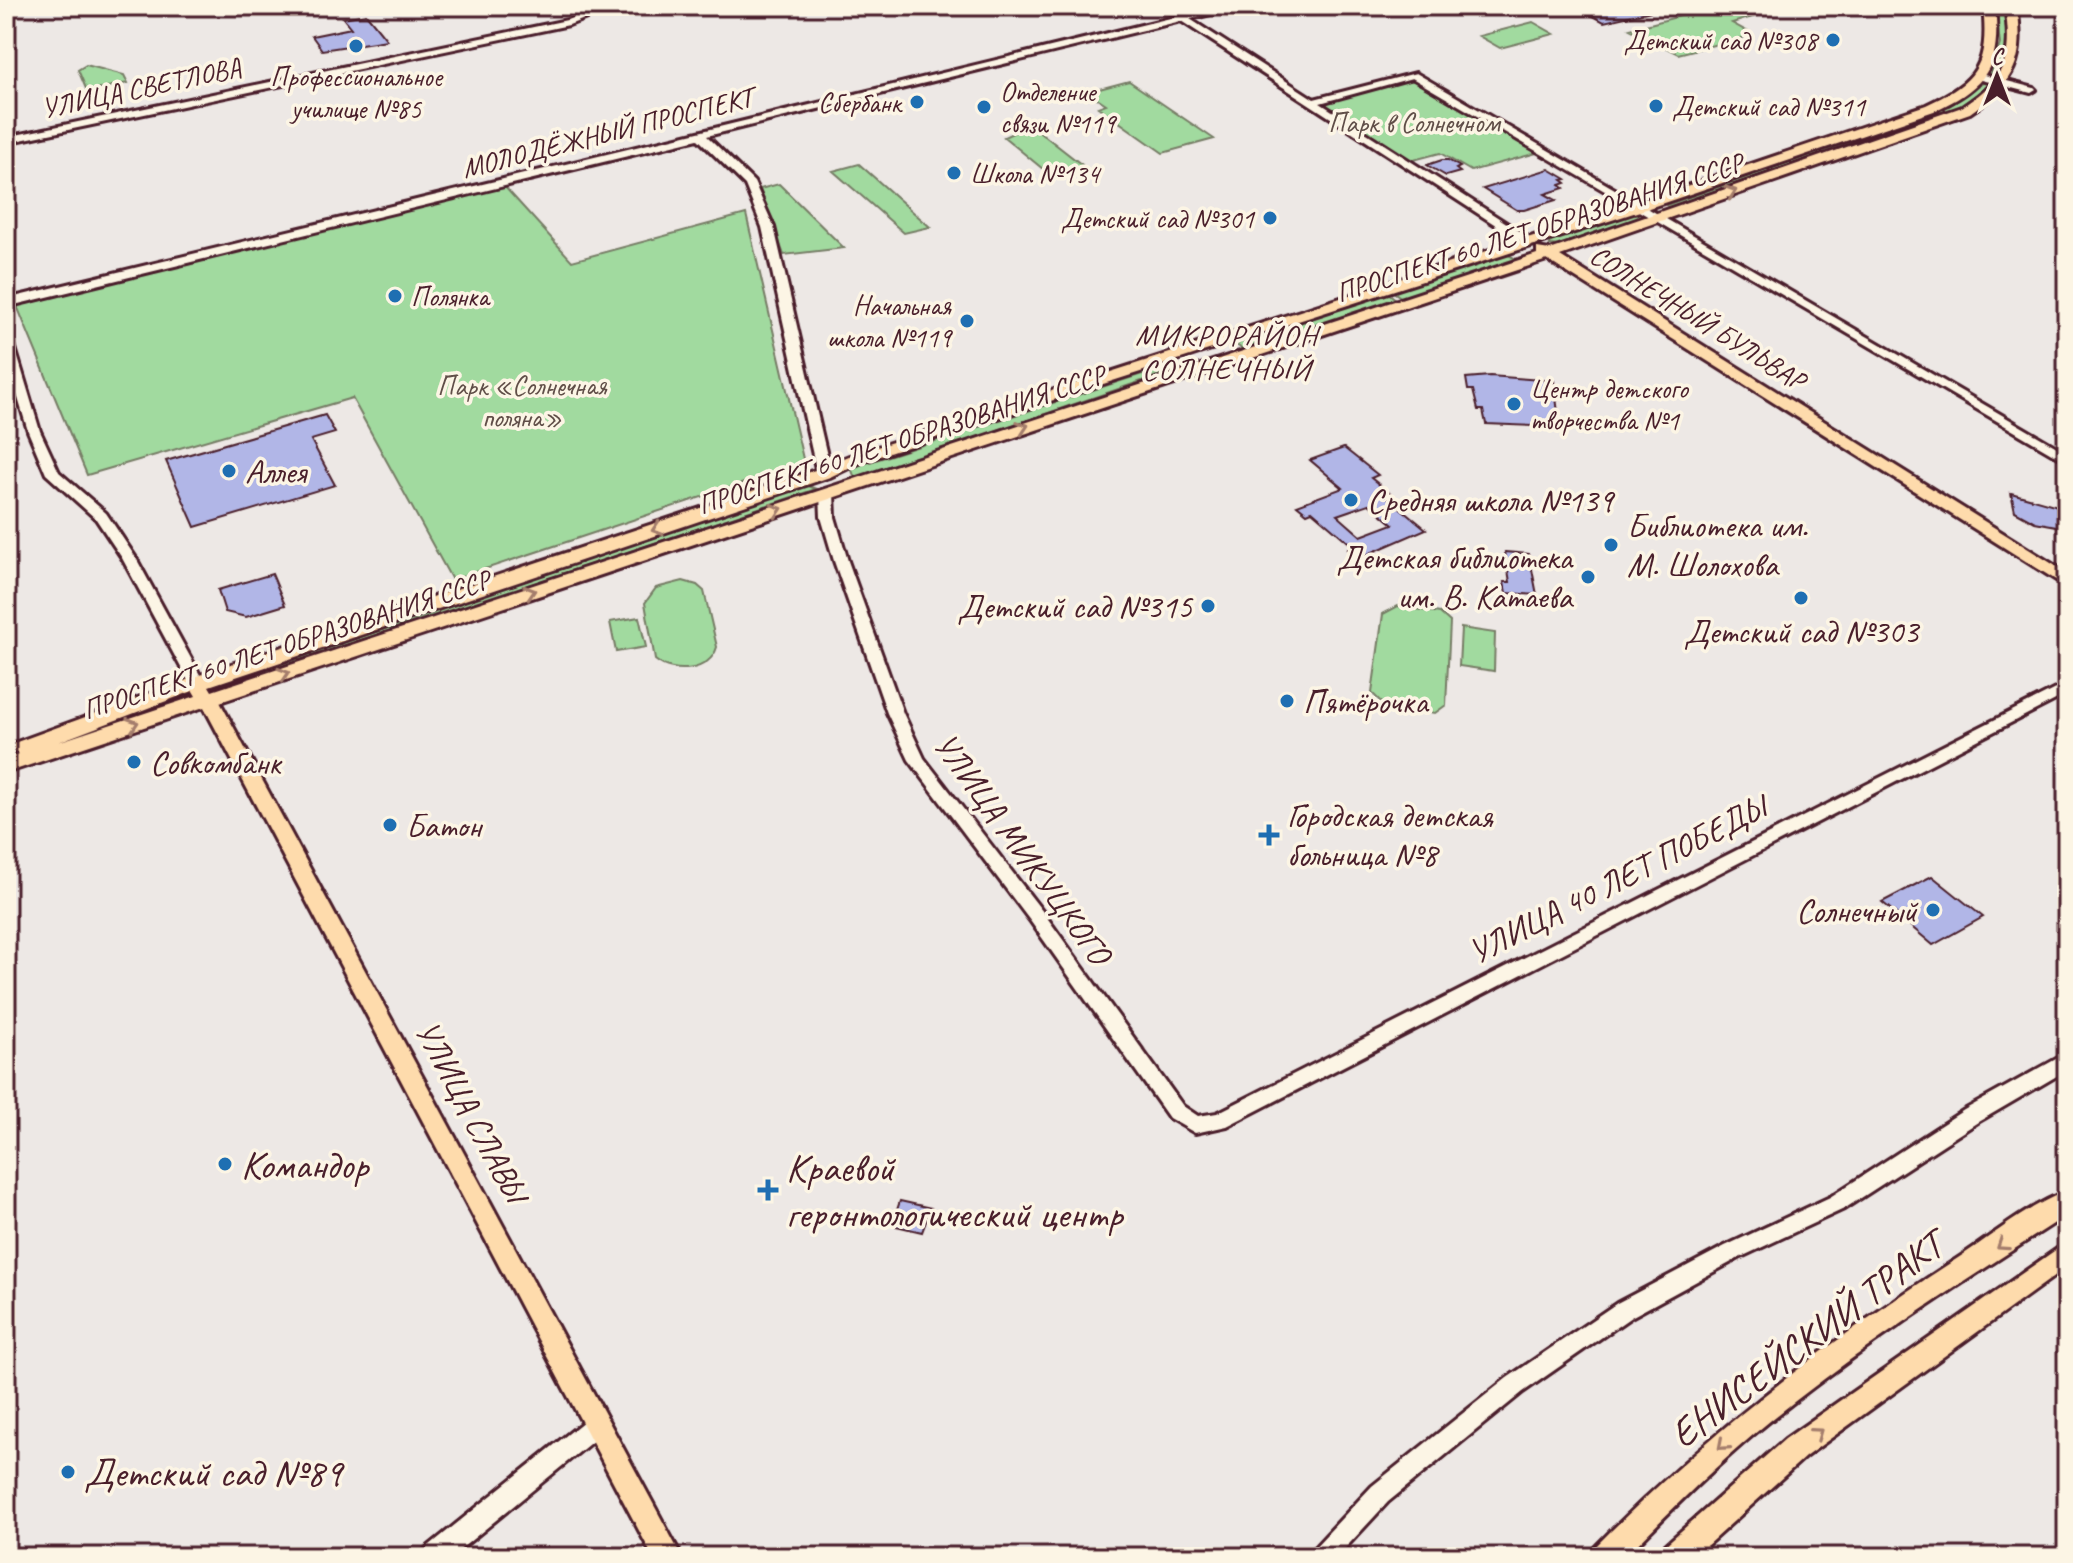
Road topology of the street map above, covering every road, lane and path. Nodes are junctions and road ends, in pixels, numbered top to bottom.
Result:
1 (575, 6) edge
2 (612, 6) edge
3 (1989, 6) edge
4 (2011, 6) edge
5 (1220, 9) dead end
6 (584, 15) junction
7 (1182, 18) junction
8 (1980, 77) junction
9 (2001, 83) junction
10 (2031, 90) dead end
11 (1313, 102) junction
12 (700, 135) junction
13 (1853, 135) junction
14 (6, 140) edge
15 (1869, 145) junction
16 (1638, 207) junction
17 (1658, 218) junction
18 (1529, 242) junction
19 (1549, 255) junction
20 (6, 303) edge
21 (6, 338) edge
22 (1173, 359) junction
23 (1188, 372) junction
24 (2067, 458) edge
25 (824, 473) junction
26 (827, 493) junction
27 (2067, 581) edge
28 (2067, 688) edge
29 (204, 692) junction
30 (6, 753) edge
31 (6, 766) edge
32 (2067, 1061) edge
33 (1195, 1125) joint
34 (2067, 1202) edge
35 (2067, 1253) edge
36 (597, 1424) junction
37 (433, 1557) edge
38 (668, 1557) edge
39 (1321, 1557) edge
40 (1605, 1557) edge
41 (1673, 1557) edge

1 - 6 street
2 - 6 street, УЛИЦА СВЕТЛОВА
3 - 8 main road
4 - 9 main road
5 - 7 street, МОЛОДЁЖНЫЙ ПРОСПЕКТ
6 - 14 street, УЛИЦА СВЕТЛОВА
7 - 11 street, СОЛНЕЧНЫЙ БУЛЬВАР
7 - 12 street, МОЛОДЁЖНЫЙ ПРОСПЕКТ
8 - 9 street
8 - 13 main road, ПРОСПЕКТ 60 ЛЕТ ОБРАЗОВАНИЯ СССР
9 - 10 street
9 - 15 main road, ПРОСПЕКТ 60 ЛЕТ ОБРАЗОВАНИЯ СССР
11 - 16 street
11 - 18 street, СОЛНЕЧНЫЙ БУЛЬВАР
12 - 20 street, МОЛОДЁЖНЫЙ ПРОСПЕКТ
12 - 25 street, УЛИЦА МИКУЦКОГО
13 - 15 main road
13 - 16 main road, ПРОСПЕКТ 60 ЛЕТ ОБРАЗОВАНИЯ СССР
17 -> 15 main road, ПРОСПЕКТ 60 ЛЕТ ОБРАЗОВАНИЯ СССР
16 - 17 street
16 - 18 main road, ПРОСПЕКТ 60 ЛЕТ ОБРАЗОВАНИЯ СССР
17 - 19 main road, ПРОСПЕКТ 60 ЛЕТ ОБРАЗОВАНИЯ СССР
17 - 24 street
18 - 19 main road, СОЛНЕЧНЫЙ БУЛЬВАР
18 - 22 main road, ПРОСПЕКТ 60 ЛЕТ ОБРАЗОВАНИЯ СССР
19 - 23 main road, ПРОСПЕКТ 60 ЛЕТ ОБРАЗОВАНИЯ СССР
19 - 27 main road, СОЛНЕЧНЫЙ БУЛЬВАР
21 - 29 street
22 - 23 main road
22 - 25 main road, ПРОСПЕКТ 60 ЛЕТ ОБРАЗОВАНИЯ СССР
26 -> 23 main road, ПРОСПЕКТ 60 ЛЕТ ОБРАЗОВАНИЯ СССР
25 - 26 main road, УЛИЦА МИКУЦКОГО
25 -> 29 main road, ПРОСПЕКТ 60 ЛЕТ ОБРАЗОВАНИЯ СССР
29 -> 26 main road, ПРОСПЕКТ 60 ЛЕТ ОБРАЗОВАНИЯ СССР
26 - 33 street, УЛИЦА МИКУЦКОГО
28 - 33 street, УЛИЦА 40 ЛЕТ ПОБЕДЫ
29 - 30 main road, ПРОСПЕКТ 60 ЛЕТ ОБРАЗОВАНИЯ СССР
31 -> 29 main road, ПРОСПЕКТ 60 ЛЕТ ОБРАЗОВАНИЯ СССР
29 - 36 main road, УЛИЦА СЛАВЫ
32 - 39 street
34 -> 40 main road, ЕНИСЕЙСКИЙ ТРАКТ
41 -> 35 main road
36 - 37 street
36 - 38 main road, УЛИЦА СЛАВЫ

